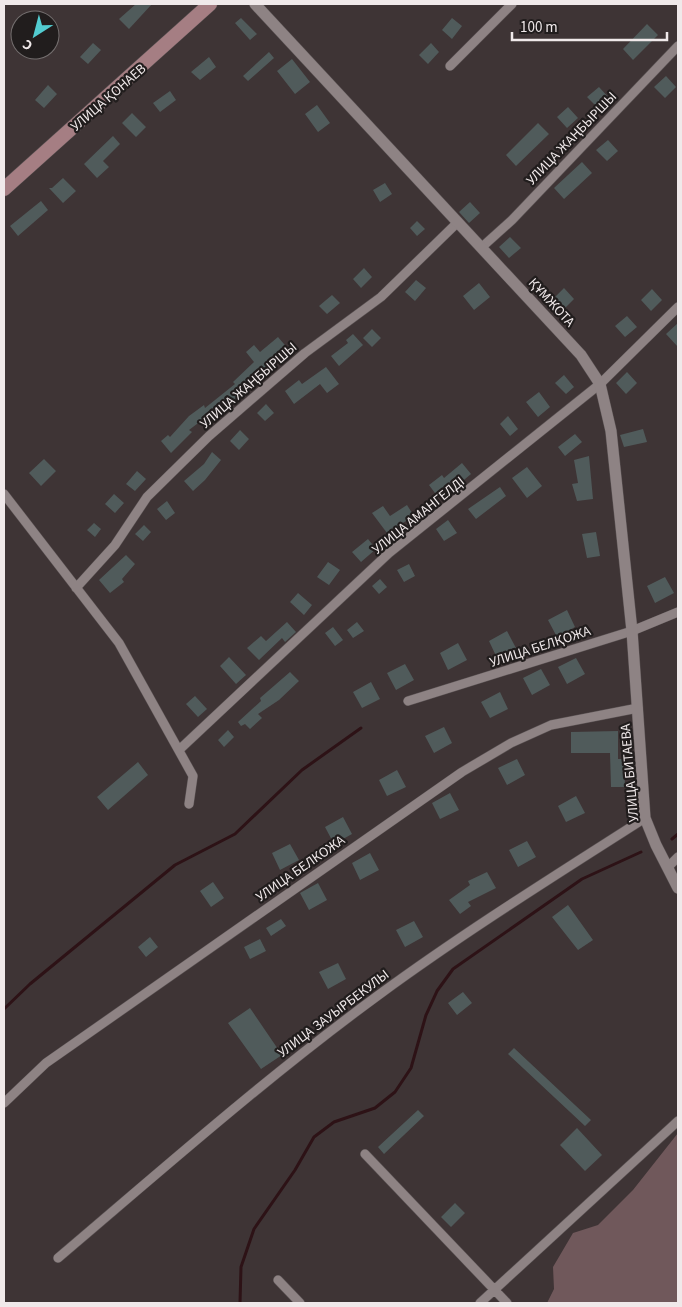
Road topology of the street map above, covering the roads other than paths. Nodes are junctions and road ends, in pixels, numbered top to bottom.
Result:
1 (210, 4) edge
2 (255, 4) edge
3 (512, 4) edge
4 (678, 46) edge
5 (450, 66) dead end
6 (4, 189) edge
7 (458, 222) junction
8 (482, 247) junction
9 (678, 307) edge
10 (600, 384) junction
11 (4, 494) edge
12 (76, 588) junction
13 (678, 612) edge
14 (632, 631) junction
15 (408, 702) dead end
16 (638, 708) junction
17 (179, 750) junction
18 (189, 804) dead end
19 (646, 818) junction
20 (678, 857) edge
21 (668, 867) junction
22 (678, 888) edge
23 (4, 1103) edge
24 (678, 1121) edge
25 (365, 1154) dead end
26 (58, 1258) dead end
27 (278, 1280) dead end
28 (494, 1292) junction
29 (300, 1303) edge
30 (480, 1303) edge
31 (507, 1303) edge

1 - 6 main road, УЛИЦА ҚОНАЕВ
2 - 7 street, ҚҰМЖОТА
3 - 5 street
4 - 8 street, УЛИЦА ЖАҢБЫРШЫ
7 - 8 street, ҚҰМЖОТА
7 - 12 street, УЛИЦА ЖАҢБЫРШЫ
8 - 10 street, ҚҰМЖОТА
9 - 10 street, УЛИЦА АМАНГЕЛДІ
10 - 14 street, ҚҰМЖОТА
10 - 17 street, УЛИЦА АМАНГЕЛДІ
11 - 12 street
12 - 17 street
13 - 14 street, УЛИЦА БЕЛҚОЖА
14 - 15 street, УЛИЦА БЕЛҚОЖА
14 - 16 street, ҚҰМЖОТА
16 - 19 street, УЛИЦА БИТАЕВА
16 - 23 street, УЛИЦА БЕЛКОЖА
17 - 18 street
19 - 21 street, УЛИЦА БИТАЕВА
19 - 26 street, УЛИЦА ЗАУЫРБЕКУЛЫ
20 - 21 street
21 - 22 street, УЛИЦА БИТАЕВА
24 - 28 street
25 - 28 street
27 - 29 street
28 - 30 street
28 - 31 street

